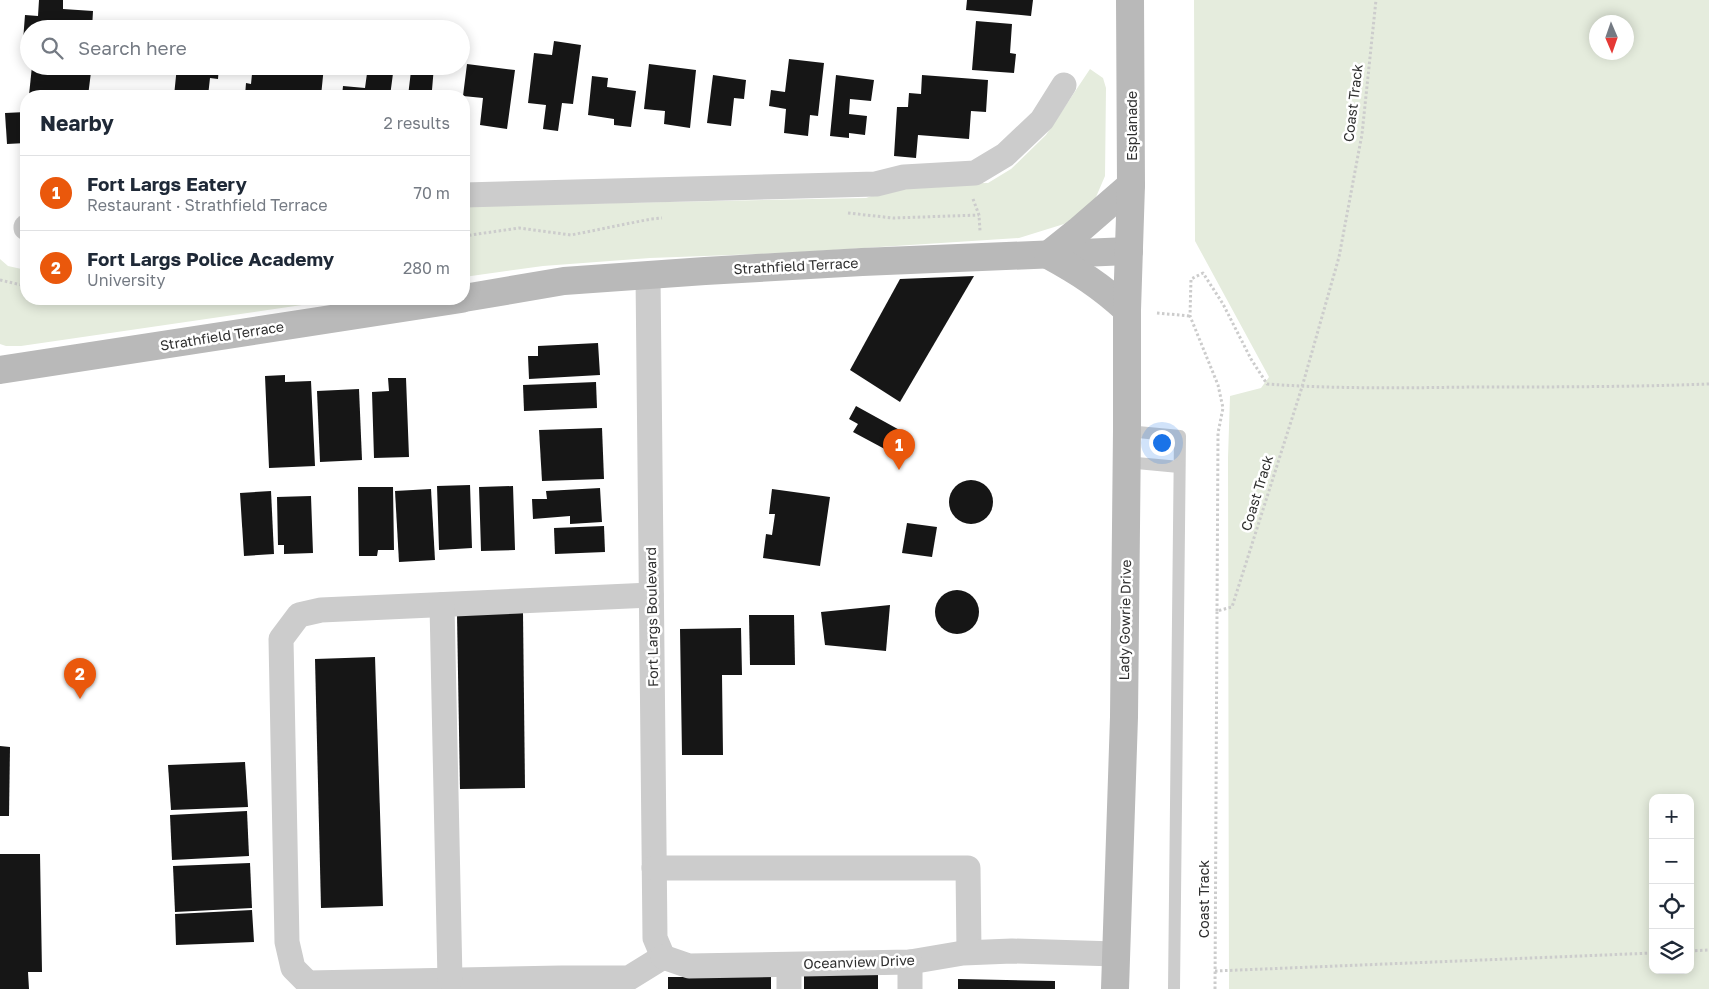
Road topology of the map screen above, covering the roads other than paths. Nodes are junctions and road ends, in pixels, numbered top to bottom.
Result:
1 (1130, 0) edge
2 (1064, 84) dead end
3 (1131, 185) junction
4 (470, 195) edge
5 (1129, 251) junction
6 (1048, 255) junction
7 (648, 275) junction
8 (470, 296) edge
9 (415, 305) edge
10 (1127, 310) junction
11 (0, 370) edge
12 (1128, 431) junction
13 (1126, 462) junction
14 (1179, 467) junction
15 (651, 594) junction
16 (442, 604) junction
17 (654, 868) junction
18 (969, 952) junction
19 (1116, 954) junction
20 (663, 957) junction
21 (910, 962) junction
22 (789, 977) edge
23 (450, 980) junction
24 (561, 983) edge
25 (306, 986) edge
26 (910, 989) edge
27 (1115, 989) edge
28 (1174, 989) edge

1 - 3 main road, Esplanade
2 - 4 street
3 - 5 main road, Esplanade
3 - 6 main road
5 - 6 main road, Strathfield Terrace
5 - 10 main road, Lady Gowrie Drive
6 - 7 main road, Strathfield Terrace
6 - 10 main road
7 - 8 main road, Strathfield Terrace
7 - 15 street, Fort Largs Boulevard
9 - 11 main road, Strathfield Terrace
10 - 12 main road, Lady Gowrie Drive
12 - 13 main road, Lady Gowrie Drive
12 - 14 lane
13 - 14 lane
13 - 19 main road, Lady Gowrie Drive
14 - 28 lane
15 - 16 street
15 - 17 street, Fort Largs Boulevard
16 - 23 street
16 - 25 street
17 - 18 street
17 - 20 street, Fort Largs Boulevard
18 - 19 street, Oceanview Drive
18 - 21 street, Oceanview Drive
19 - 27 main road, Lady Gowrie Drive
20 - 22 street, Oceanview Drive
20 - 24 street
21 - 22 street, Oceanview Drive
21 - 26 street
23 - 24 street
23 - 25 street

